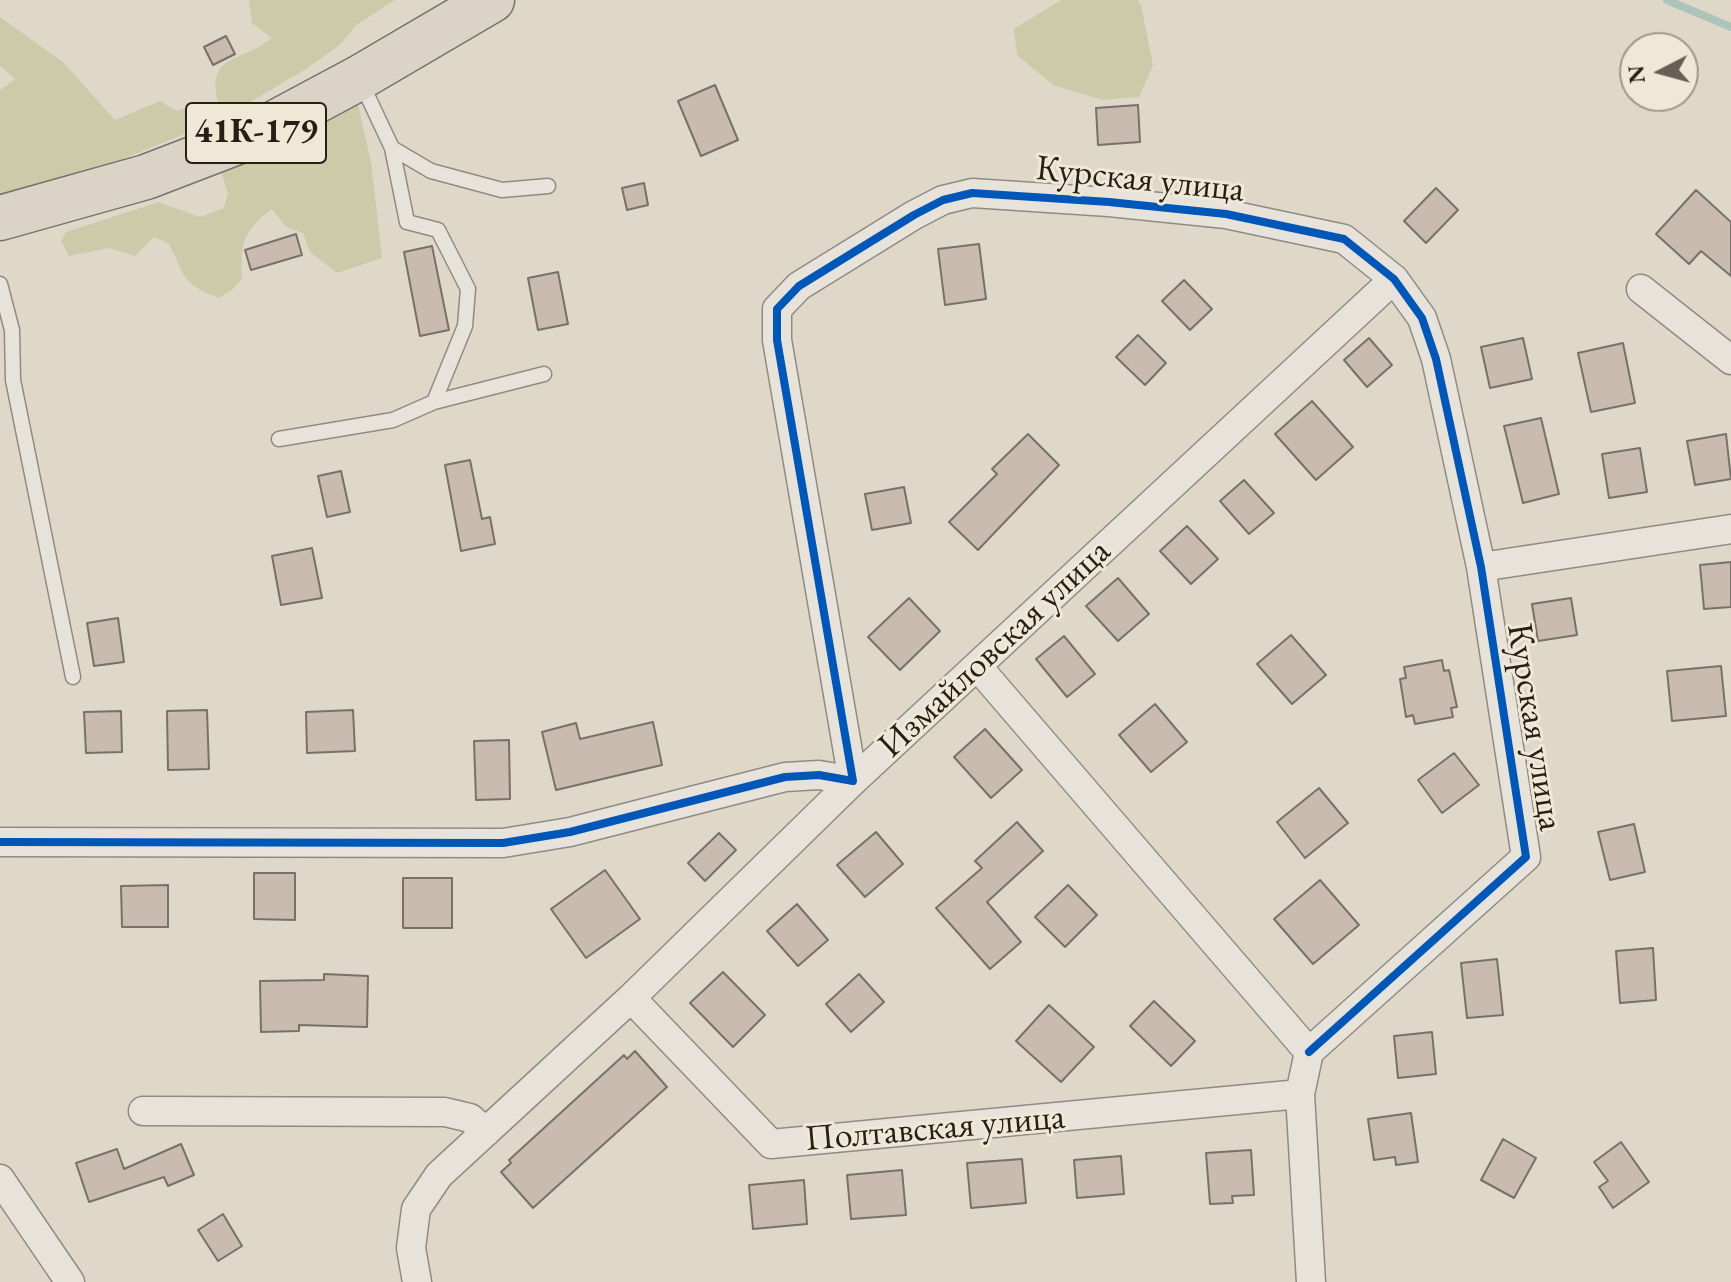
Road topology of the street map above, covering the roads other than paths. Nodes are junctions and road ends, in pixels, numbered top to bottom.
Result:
1 (492, 0) edge
2 (359, 78) junction
3 (392, 148) junction
4 (548, 186) dead end
5 (0, 218) edge
6 (1394, 279) junction
7 (0, 284) edge
8 (1641, 289) dead end
9 (1731, 360) edge
10 (544, 374) dead end
11 (434, 402) junction
12 (279, 439) dead end
13 (1731, 529) edge
14 (1481, 567) junction
15 (977, 666) junction
16 (73, 677) dead end
17 (853, 781) junction
18 (0, 842) edge
19 (631, 998) junction
20 (1309, 1052) junction
21 (1300, 1094) junction
22 (143, 1111) dead end
23 (486, 1132) junction
24 (0, 1179) edge
25 (70, 1282) edge
26 (417, 1282) edge
27 (1311, 1282) edge

1 - 2 main road, 41К-179
2 - 3 lane
2 - 5 main road, 41К-179
3 - 4 lane
3 - 11 lane
6 - 14 street, Курская улица
6 - 15 street, Измайловская улица
6 - 17 street, Курская улица
7 - 16 lane
8 - 9 street
10 - 11 lane
11 - 12 lane
13 - 14 street
14 - 20 street, Курская улица
15 - 17 street, Измайловская улица
15 - 20 street
17 - 18 street
17 - 19 street, Измайловская улица
19 - 21 street, Полтавская улица
19 - 23 street, Измайловская улица
20 - 21 street
21 - 27 street
22 - 23 street
23 - 26 street, Измайловская улица
24 - 25 street

